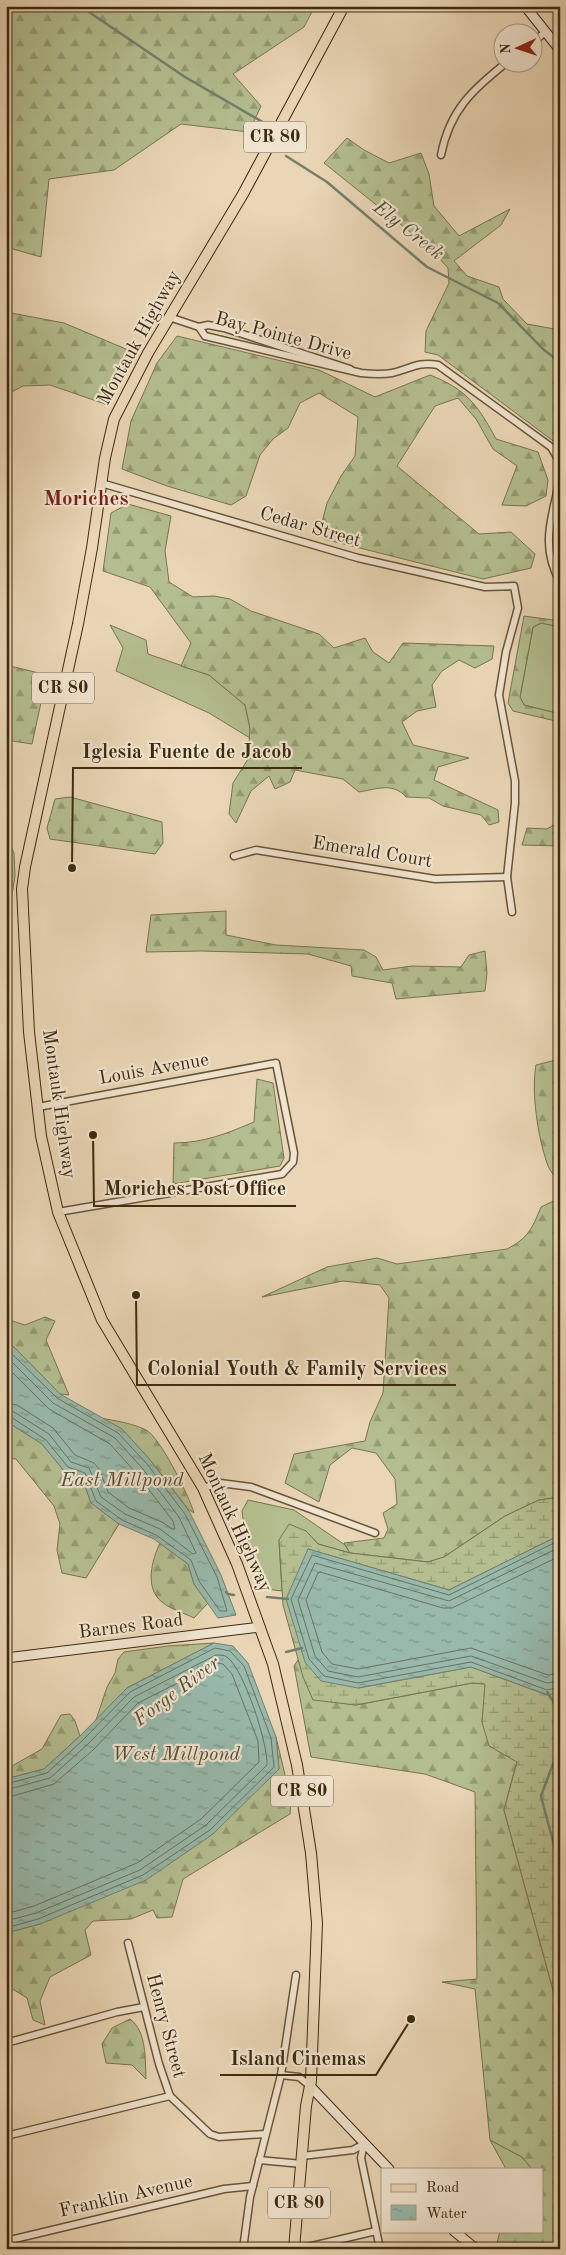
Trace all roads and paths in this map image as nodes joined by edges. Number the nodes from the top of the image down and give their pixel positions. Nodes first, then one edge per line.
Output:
1 (344, 6) edge
2 (525, 6) edge
3 (545, 32) joint
4 (560, 50) edge
5 (495, 72) edge
6 (441, 155) dead end
7 (169, 317) junction
8 (199, 327) junction
9 (361, 373) junction
10 (560, 468) edge
11 (560, 478) edge
12 (101, 482) junction
13 (560, 582) edge
14 (234, 856) dead end
15 (507, 877) junction
16 (512, 912) dead end
17 (38, 1107) junction
18 (58, 1212) junction
19 (203, 1488) junction
20 (375, 1534) dead end
21 (260, 1627) junction
22 (6, 1658) edge
23 (128, 1943) dead end
24 (296, 1975) dead end
25 (144, 2008) junction
26 (6, 2043) edge
27 (281, 2075) junction
28 (310, 2086) junction
29 (170, 2096) junction
30 (265, 2134) junction
31 (6, 2136) edge
32 (364, 2144) junction
33 (259, 2160) junction
34 (302, 2160) junction
35 (388, 2168) edge
36 (253, 2186) junction
37 (376, 2231) junction
38 (455, 2232) edge
39 (6, 2241) edge
40 (243, 2249) edge
41 (294, 2249) edge
42 (298, 2249) edge
43 (380, 2249) edge
44 (476, 2249) edge

1 - 7 main road, Montauk Highway / CR 80
2 - 3 street
3 - 4 street
5 - 6 street
7 - 8 street, Bay Pointe Drive
7 - 12 main road, Montauk Highway / CR 80
8 - 9 street, Bay Pointe Drive
8 - 9 street, Bay Pointe Drive
9 - 10 street, Bay Pointe Drive
11 - 13 street
12 - 15 street, Cedar Street
12 - 17 main road, Montauk Highway / CR 80
14 - 15 street, Emerald Court
15 - 16 street
17 - 18 main road, Montauk Highway / CR 80
17 - 18 street, Louis Avenue
18 - 19 main road, Montauk Highway / CR 80
19 - 20 street
19 - 21 main road, Montauk Highway / CR 80
21 - 22 street, Barnes Road
21 - 28 main road, Montauk Highway / CR 80
23 - 25 street, Henry Street
24 - 27 street
25 - 26 street
25 - 29 street, Henry Street
27 - 28 street
27 - 30 street
28 - 32 street
28 - 34 main road, Montauk Highway / CR 80
29 - 30 street, Henry Street
29 - 31 street
30 - 33 street
32 - 34 street
32 - 35 street
32 - 37 street
33 - 34 street
33 - 36 street
34 - 41 main road, Montauk Highway / CR 80
36 - 39 street, Franklin Avenue
36 - 40 street
37 - 42 street
37 - 43 street
38 - 44 street

